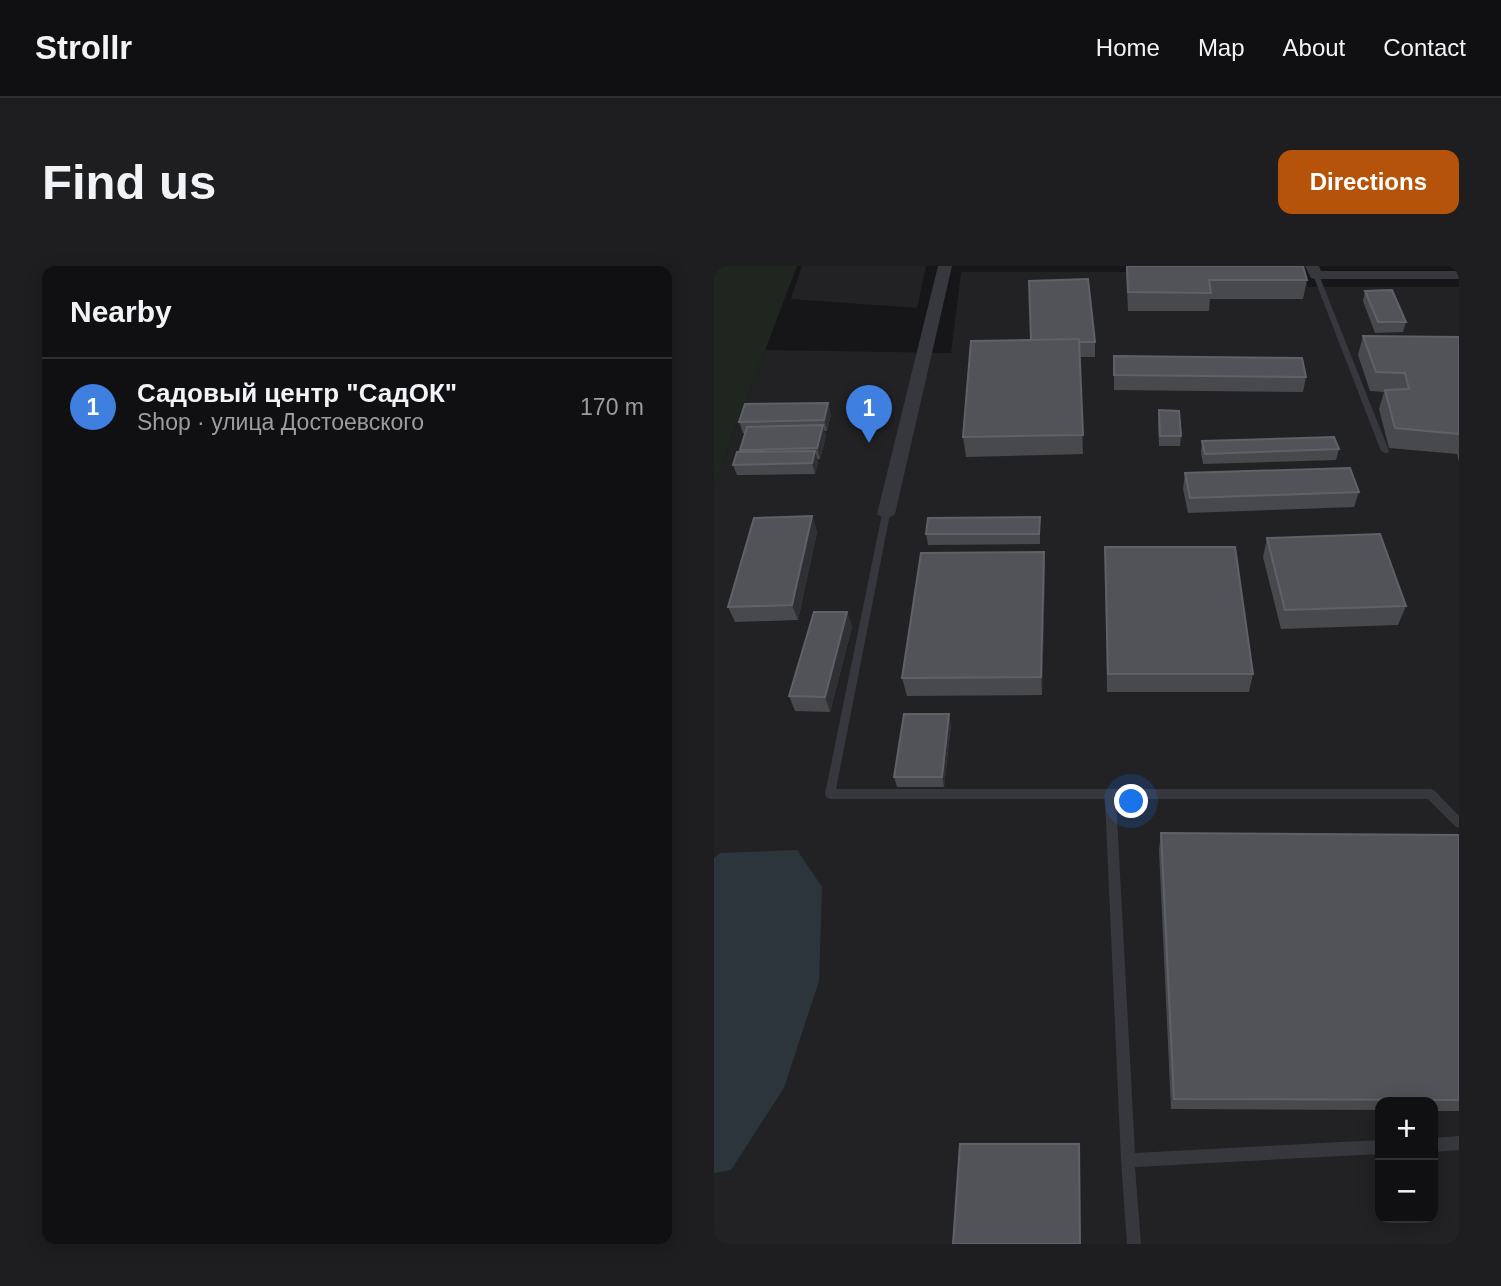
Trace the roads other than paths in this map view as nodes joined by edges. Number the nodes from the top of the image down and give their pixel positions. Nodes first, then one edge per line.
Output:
1 (946, 266) edge
2 (1314, 270) edge
3 (1459, 275) edge
4 (1385, 451) dead end
5 (886, 514) joint
6 (1110, 794) junction
7 (1459, 823) edge
8 (1459, 1143) edge
9 (1438, 1145) edge
10 (1375, 1147) edge
11 (1128, 1160) junction
12 (1134, 1244) edge

1 - 5 street
2 - 3 street
2 - 4 lane
5 - 6 lane
6 - 7 lane
6 - 11 lane
8 - 9 lane
10 - 11 lane
11 - 12 lane

